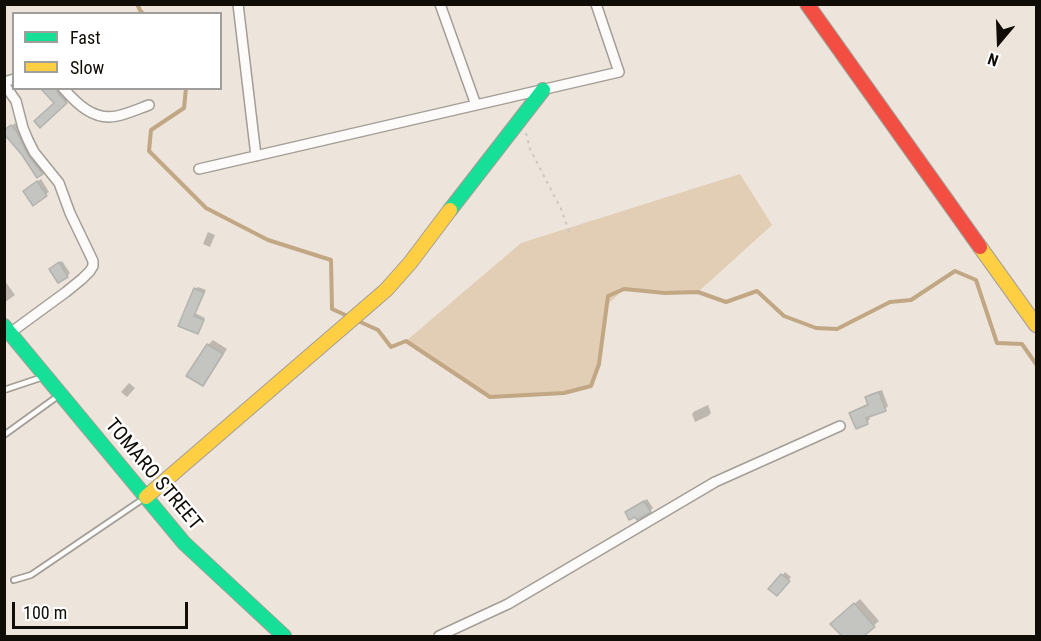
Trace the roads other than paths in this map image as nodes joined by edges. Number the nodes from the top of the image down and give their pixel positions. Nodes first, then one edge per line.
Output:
1 (238, 4) edge
2 (440, 4) edge
3 (596, 4) edge
4 (807, 4) edge
5 (818, 4) edge
6 (4, 83) edge
7 (65, 90) edge
8 (543, 90) junction
9 (148, 105) dead end
10 (476, 105) junction
11 (256, 156) junction
12 (199, 169) dead end
13 (1036, 310) edge
14 (1036, 325) edge
15 (7, 330) edge
16 (45, 376) junction
17 (4, 390) edge
18 (61, 394) junction
19 (840, 426) dead end
20 (4, 435) edge
21 (146, 497) junction
22 (14, 580) dead end
23 (284, 636) edge
24 (439, 636) edge

1 - 11 street
2 - 10 street
3 - 8 street
4 - 14 main road
5 - 13 main road
6 - 15 street
7 - 9 street
8 - 10 street
8 - 21 main road
10 - 11 street
11 - 12 street
15 - 16 main road, TOMARO STREET
16 - 17 lane
16 - 18 main road, TOMARO STREET
18 - 20 lane
18 - 21 main road, TOMARO STREET
19 - 24 street
21 - 22 lane
21 - 23 main road, TOMARO STREET

